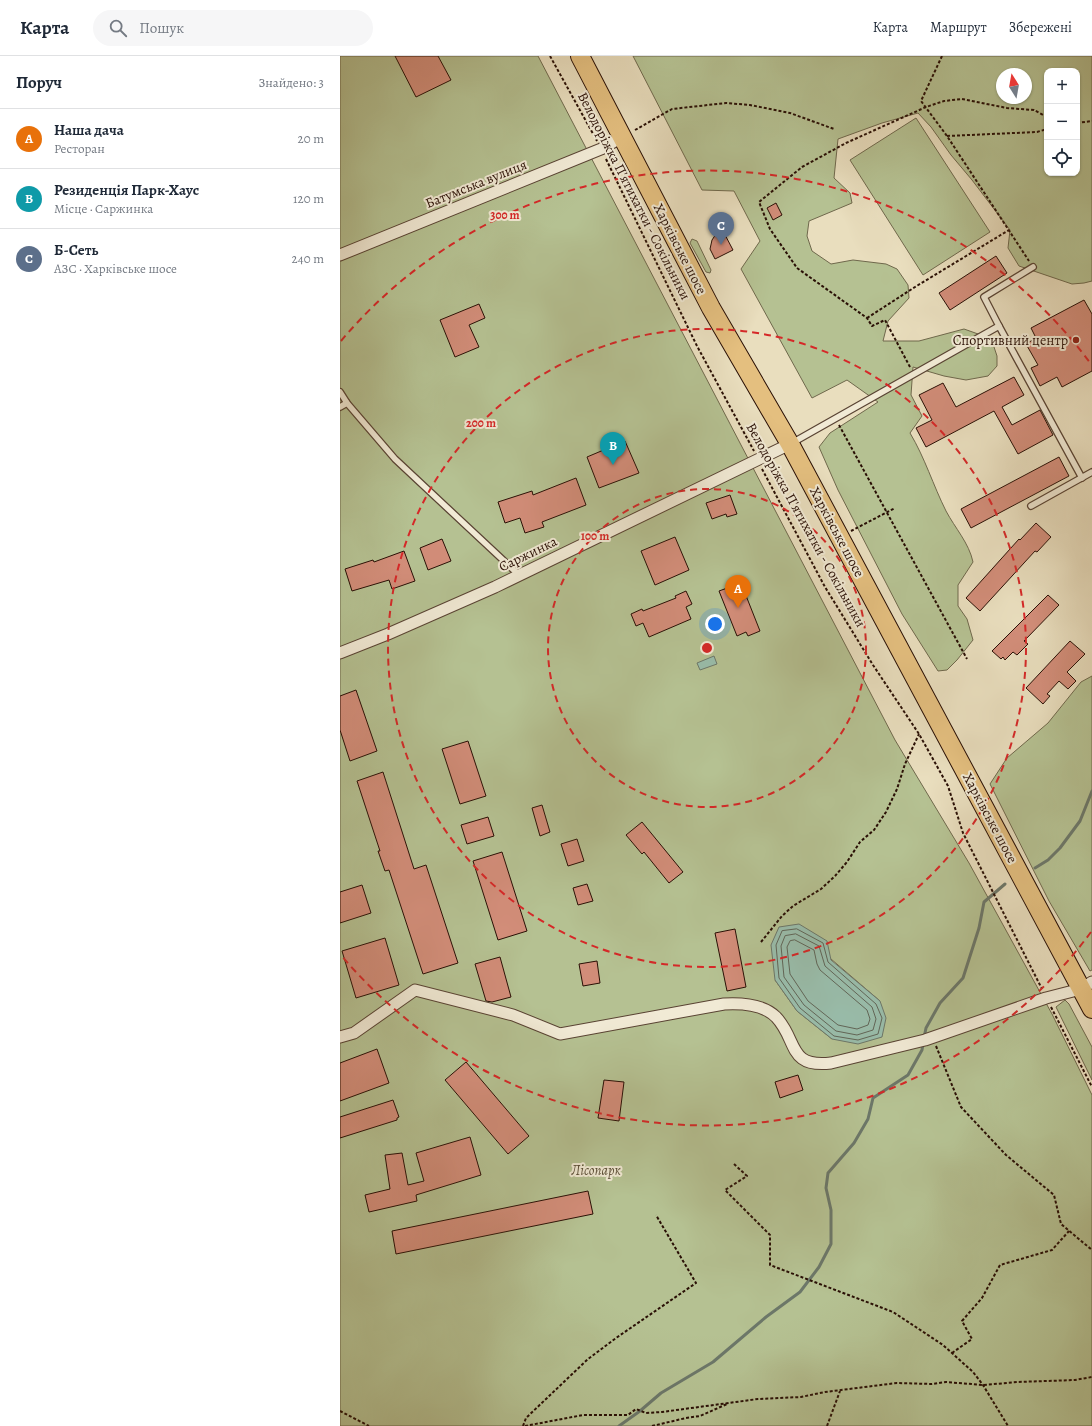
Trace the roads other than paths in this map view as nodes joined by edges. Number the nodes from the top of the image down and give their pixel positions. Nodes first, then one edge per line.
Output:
1 (580, 56) edge
2 (622, 137) junction
3 (340, 255) edge
4 (1033, 267) road end
5 (999, 326) junction
6 (340, 392) edge
7 (348, 403) junction
8 (340, 407) edge
9 (790, 444) junction
10 (1092, 472) edge
11 (1082, 478) junction
12 (1031, 506) dead end
13 (519, 575) junction
14 (340, 653) edge
15 (1086, 985) edge
16 (1092, 1009) edge
17 (340, 1037) edge

1 - 2 main road, Харківське шосе
2 - 3 street, Батумська вулиця
2 - 9 main road, Харківське шосе
4 - 5 lane
5 - 9 lane
5 - 11 lane
6 - 7 lane
7 - 8 lane
7 - 13 lane
9 - 13 street, Саржинка
9 - 15 main road, Харківське шосе
10 - 11 lane
11 - 12 lane
13 - 14 street, Саржинка
15 - 16 main road, Харківське шосе
15 - 17 street

